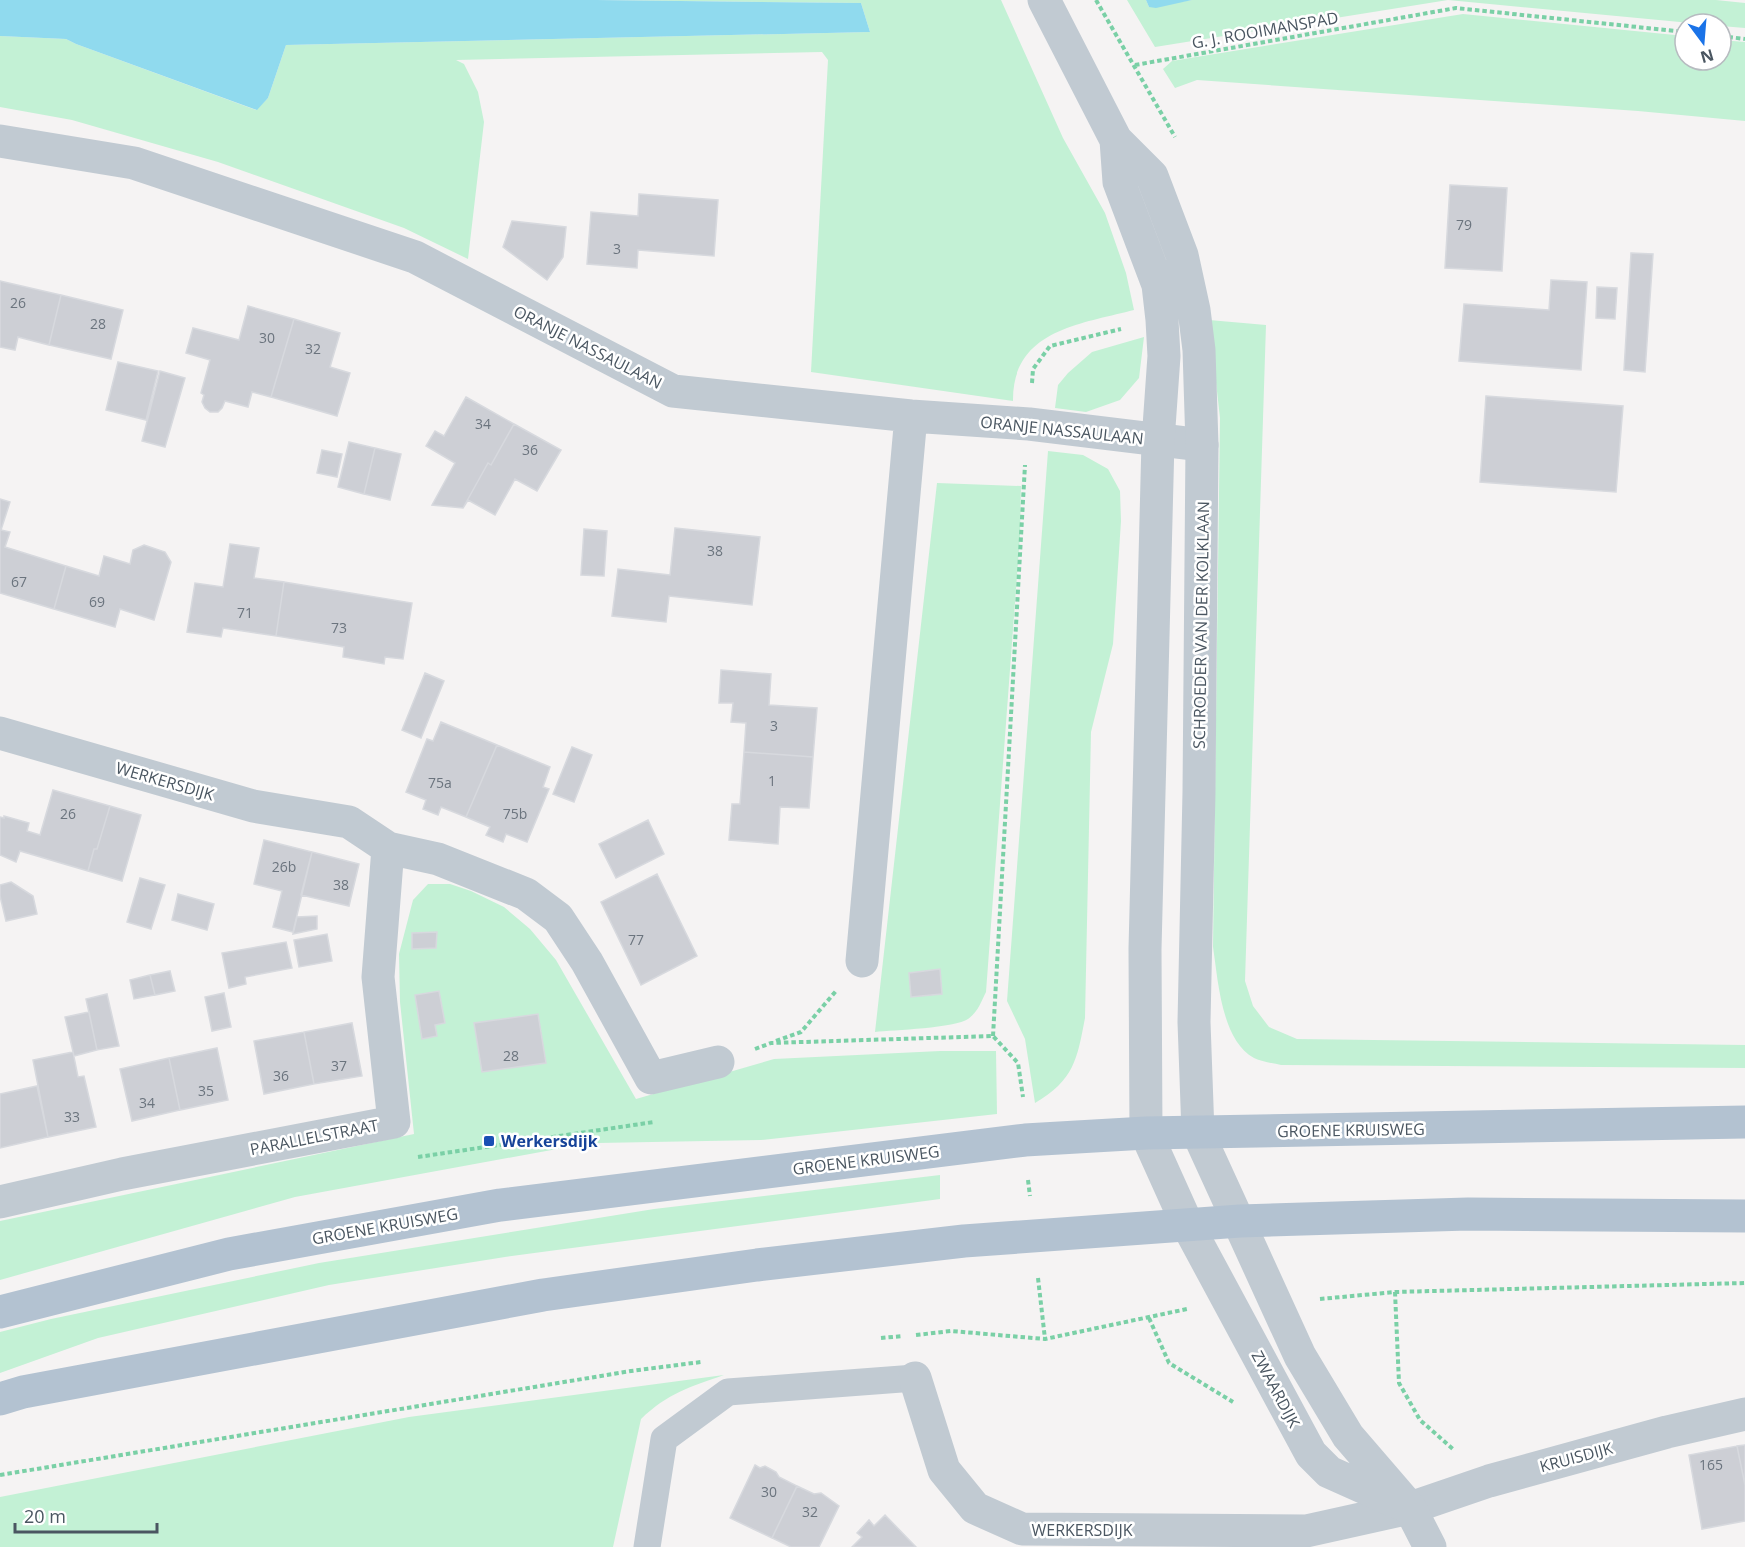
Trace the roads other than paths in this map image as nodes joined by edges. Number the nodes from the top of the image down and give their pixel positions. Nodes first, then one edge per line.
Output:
1 (1044, 0) edge
2 (1116, 140) junction
3 (0, 141) edge
4 (911, 416) junction
5 (1158, 441) junction
6 (1202, 445) junction
7 (0, 733) edge
8 (388, 848) junction
9 (862, 961) road end
10 (718, 1062) road end
11 (1745, 1122) edge
12 (1146, 1133) junction
13 (1198, 1133) junction
14 (0, 1202) edge
15 (1745, 1216) edge
16 (1240, 1221) junction
17 (1187, 1224) junction
18 (0, 1312) edge
19 (915, 1378) joint
20 (0, 1399) edge
21 (1745, 1414) edge
22 (1410, 1508) junction
23 (1308, 1536) edge
24 (647, 1547) edge
25 (1430, 1547) edge

1 - 2 street, SCHROEDER VAN DER KOLKLAAN
2 - 5 street, SCHROEDER VAN DER KOLKLAAN
2 - 6 street, SCHROEDER VAN DER KOLKLAAN
3 - 4 street, ORANJE NASSAULAAN
4 - 5 street, ORANJE NASSAULAAN
4 - 9 street
5 - 6 street, ORANJE NASSAULAAN
5 - 12 street, SCHROEDER VAN DER KOLKLAAN
6 - 13 street, SCHROEDER VAN DER KOLKLAAN
7 - 8 street, WERKERSDIJK
8 - 10 street, WERKERSDIJK
8 - 14 street, PARALLELSTRAAT
11 - 13 main road, GROENE KRUISWEG
12 - 13 main road, GROENE KRUISWEG
12 - 17 street, ZWAARDIJK
12 - 18 main road, GROENE KRUISWEG
13 - 16 street
15 - 16 main road
16 - 17 main road
16 - 22 street
17 - 20 main road
17 - 22 street, ZWAARDIJK
19 - 23 street, WERKERSDIJK
19 - 24 lane, WERKERSDIJK
21 - 22 street, KRUISDIJK
22 - 23 street, WERKERSDIJK
22 - 25 street

